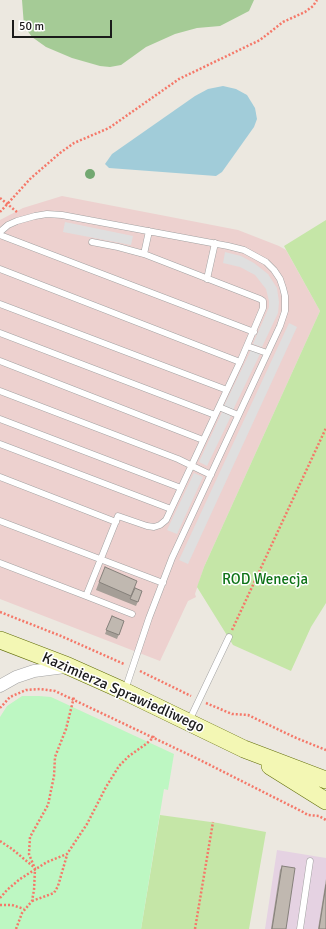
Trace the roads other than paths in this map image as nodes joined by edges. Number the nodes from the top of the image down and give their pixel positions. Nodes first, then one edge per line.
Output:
1 (149, 231) junction
2 (1, 232) edge
3 (92, 242) dead end
4 (215, 244) junction
5 (144, 254) junction
6 (0, 269) edge
7 (207, 278) junction
8 (0, 304) edge
9 (254, 332) junction
10 (0, 333) edge
11 (247, 346) junction
12 (267, 354) junction
13 (0, 361) edge
14 (240, 362) junction
15 (227, 390) junction
16 (0, 391) edge
17 (219, 407) junction
18 (215, 415) junction
19 (238, 415) junction
20 (0, 419) edge
21 (204, 440) junction
22 (0, 444) edge
23 (192, 466) junction
24 (211, 475) junction
25 (0, 477) edge
26 (181, 488) junction
27 (171, 509) junction
28 (0, 521) edge
29 (116, 522) junction
30 (101, 560) junction
31 (0, 563) edge
32 (163, 583) junction
33 (86, 596) junction
34 (132, 614) dead end
35 (229, 637) road end
36 (0, 640) edge
37 (68, 666) junction
38 (0, 686) edge
39 (124, 691) junction
40 (188, 722) junction
41 (244, 750) junction
42 (326, 780) edge
43 (326, 801) edge
44 (310, 861) dead end
45 (300, 929) edge

1 - 2 lane
1 - 4 lane
1 - 5 lane
2 - 9 lane
3 - 5 lane
4 - 7 lane
4 - 12 lane
5 - 7 lane
6 - 14 lane
7 - 9 lane
8 - 15 lane
9 - 11 lane
10 - 18 lane
11 - 12 lane
11 - 14 lane
12 - 19 lane
13 - 21 lane
14 - 15 lane
15 - 17 lane
16 - 23 lane
17 - 18 lane
17 - 19 lane
18 - 21 lane
19 - 24 lane
20 - 26 lane
21 - 23 lane
22 - 27 lane
23 - 24 lane
23 - 26 lane
24 - 32 lane
25 - 29 lane
26 - 27 lane
27 - 29 lane
28 - 30 lane
29 - 30 lane
30 - 32 lane
30 - 33 lane
31 - 33 lane
32 - 39 lane
33 - 34 lane
35 - 40 lane
36 - 37 street, Kazimierza Sprawiedliwego
37 - 38 street
37 - 39 street, Kazimierza Sprawiedliwego
39 - 40 street, Kazimierza Sprawiedliwego
40 - 41 street, Kazimierza Sprawiedliwego
41 - 42 street, Kazimierza Sprawiedliwego
41 - 43 street, Kazimierza Sprawiedliwego
44 - 45 lane

